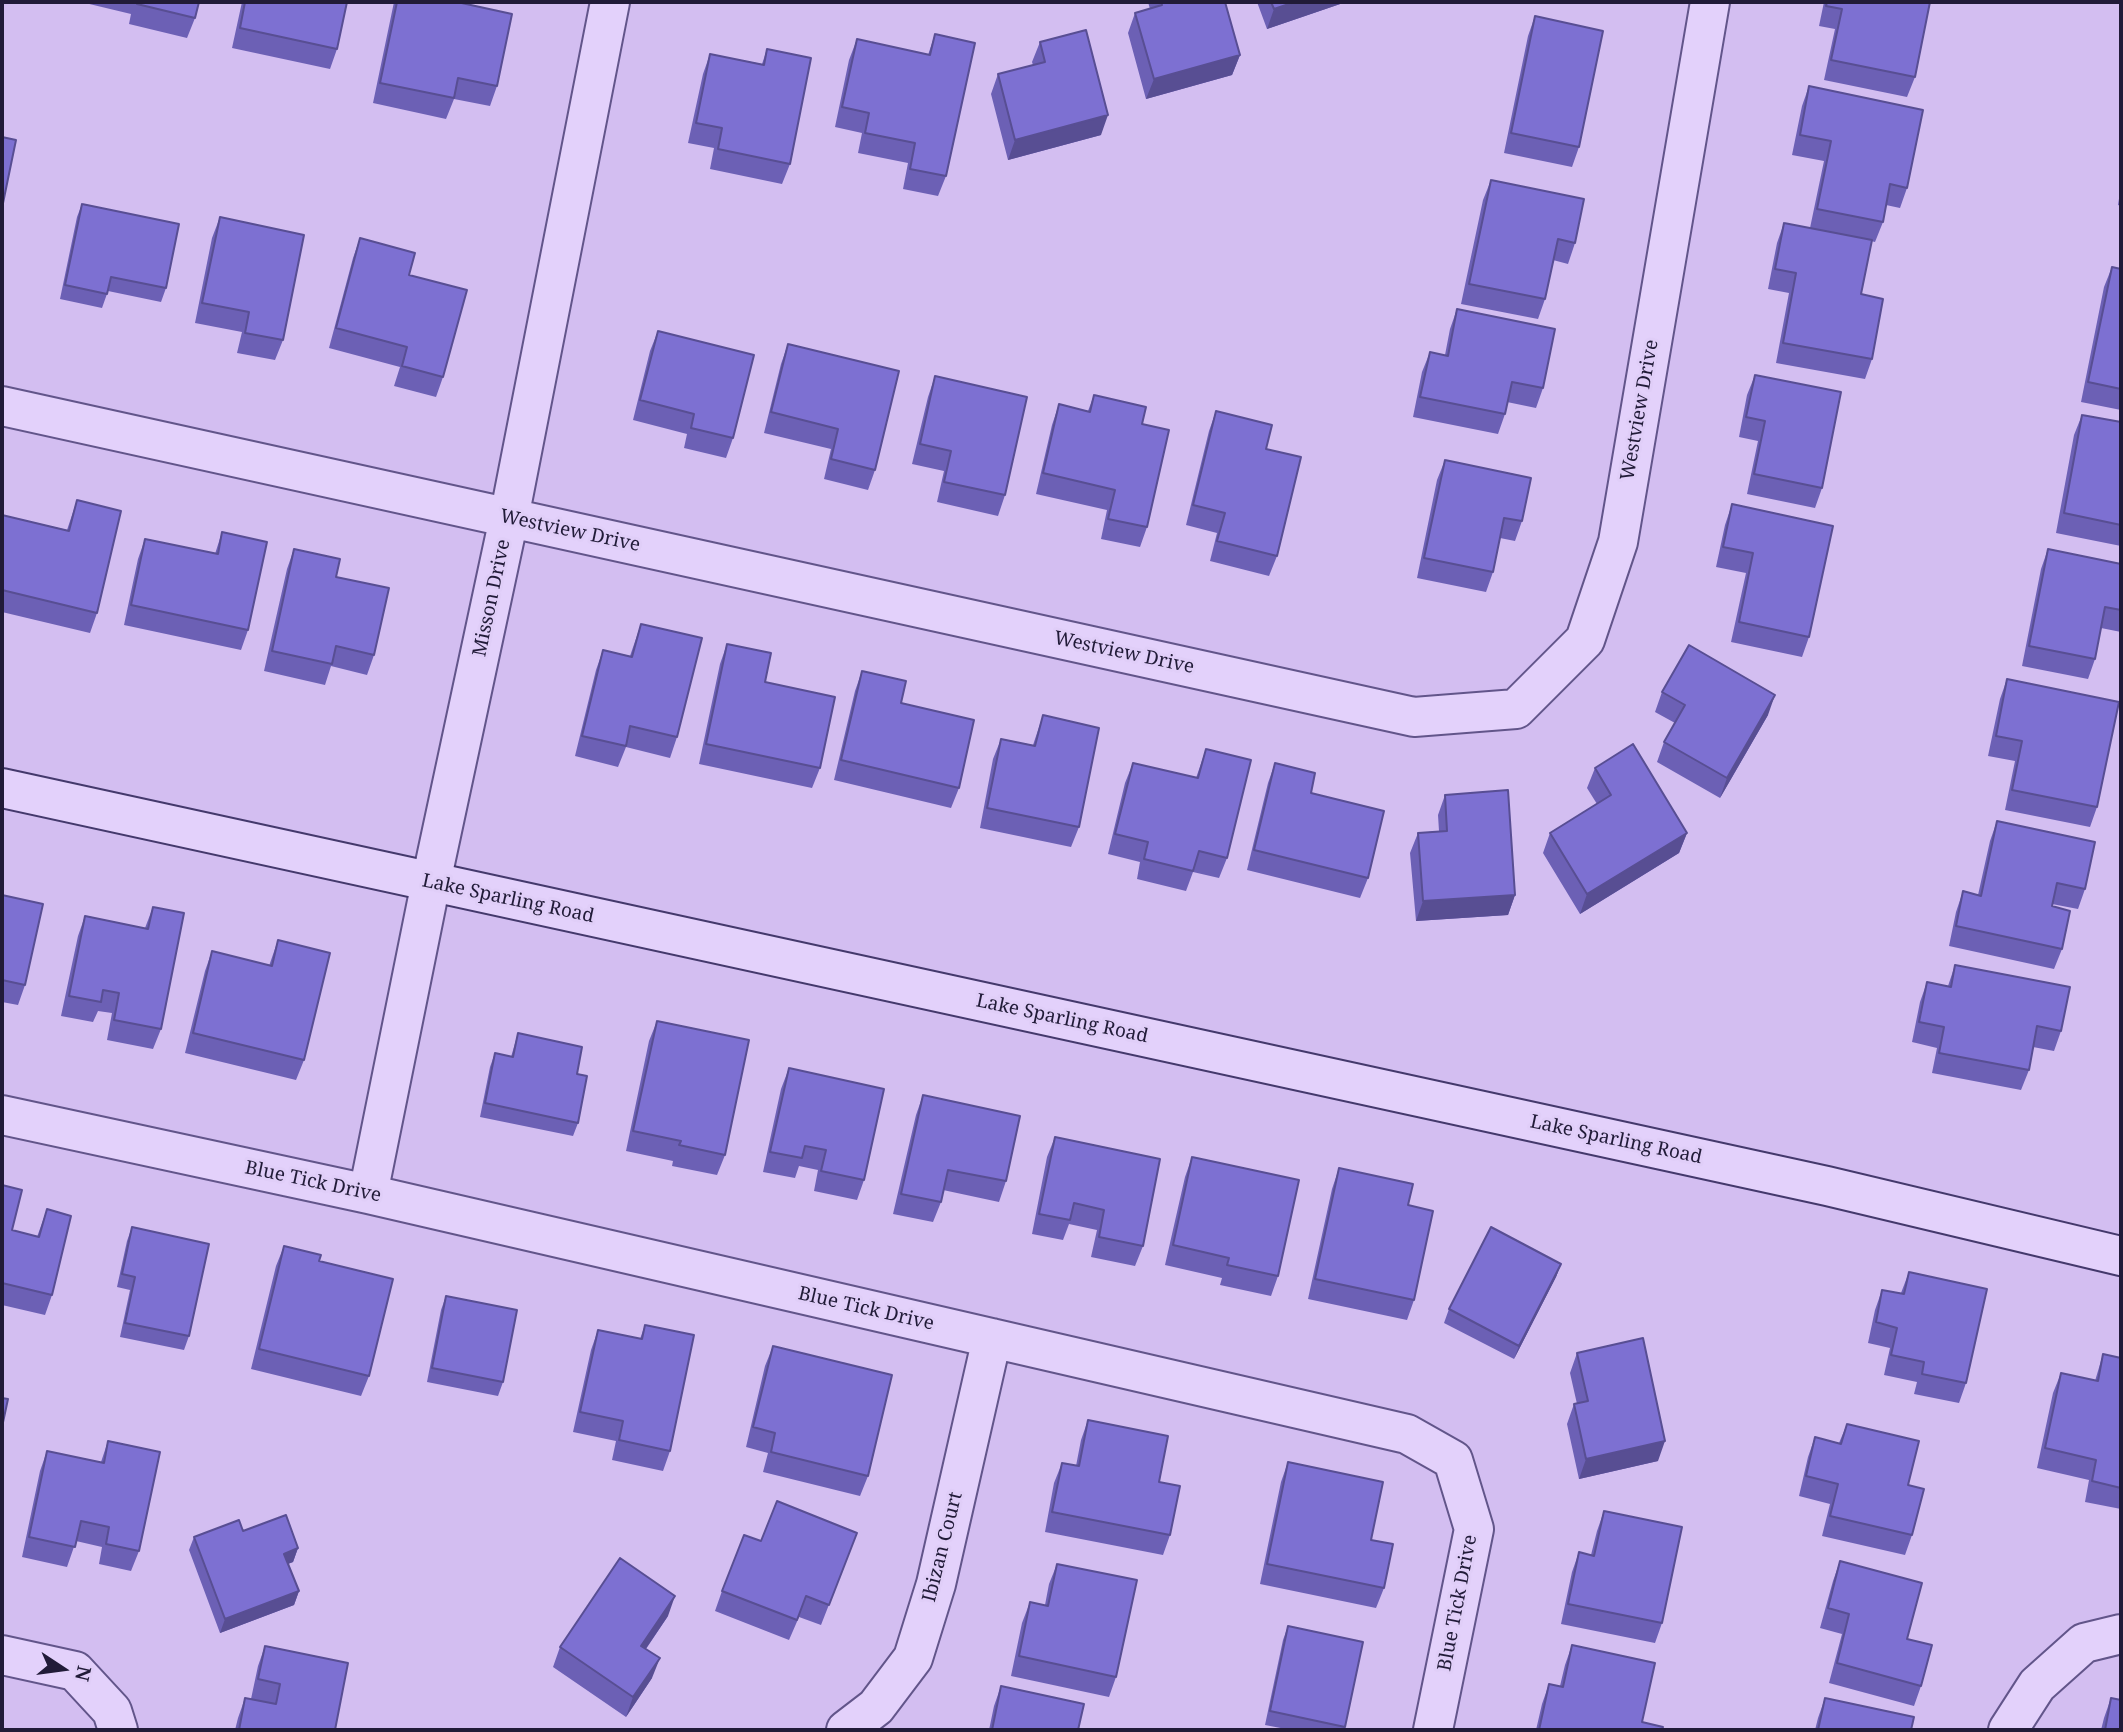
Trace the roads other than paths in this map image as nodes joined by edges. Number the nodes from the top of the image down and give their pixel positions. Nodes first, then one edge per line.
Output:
1 (610, 2) edge
2 (1710, 2) edge
3 (2, 406) edge
4 (509, 518) junction
5 (2, 788) edge
6 (431, 882) junction
7 (2, 1115) edge
8 (368, 1194) junction
9 (2121, 1253) edge
10 (992, 1338) junction
11 (2121, 1634) edge
12 (2, 1655) edge
13 (118, 1730) edge
14 (846, 1730) edge
15 (1433, 1730) edge
16 (2008, 1730) edge

1 - 4 street, Misson Drive
2 - 4 street, Westview Drive
3 - 4 street, Westview Drive
4 - 6 street, Misson Drive
5 - 6 street, Lake Sparling Road
6 - 8 street, Misson Drive
6 - 9 street, Lake Sparling Road
7 - 8 street, Blue Tick Drive
8 - 10 street, Blue Tick Drive
10 - 14 street, Ibizan Court
10 - 15 street, Blue Tick Drive
11 - 16 street
12 - 13 street

